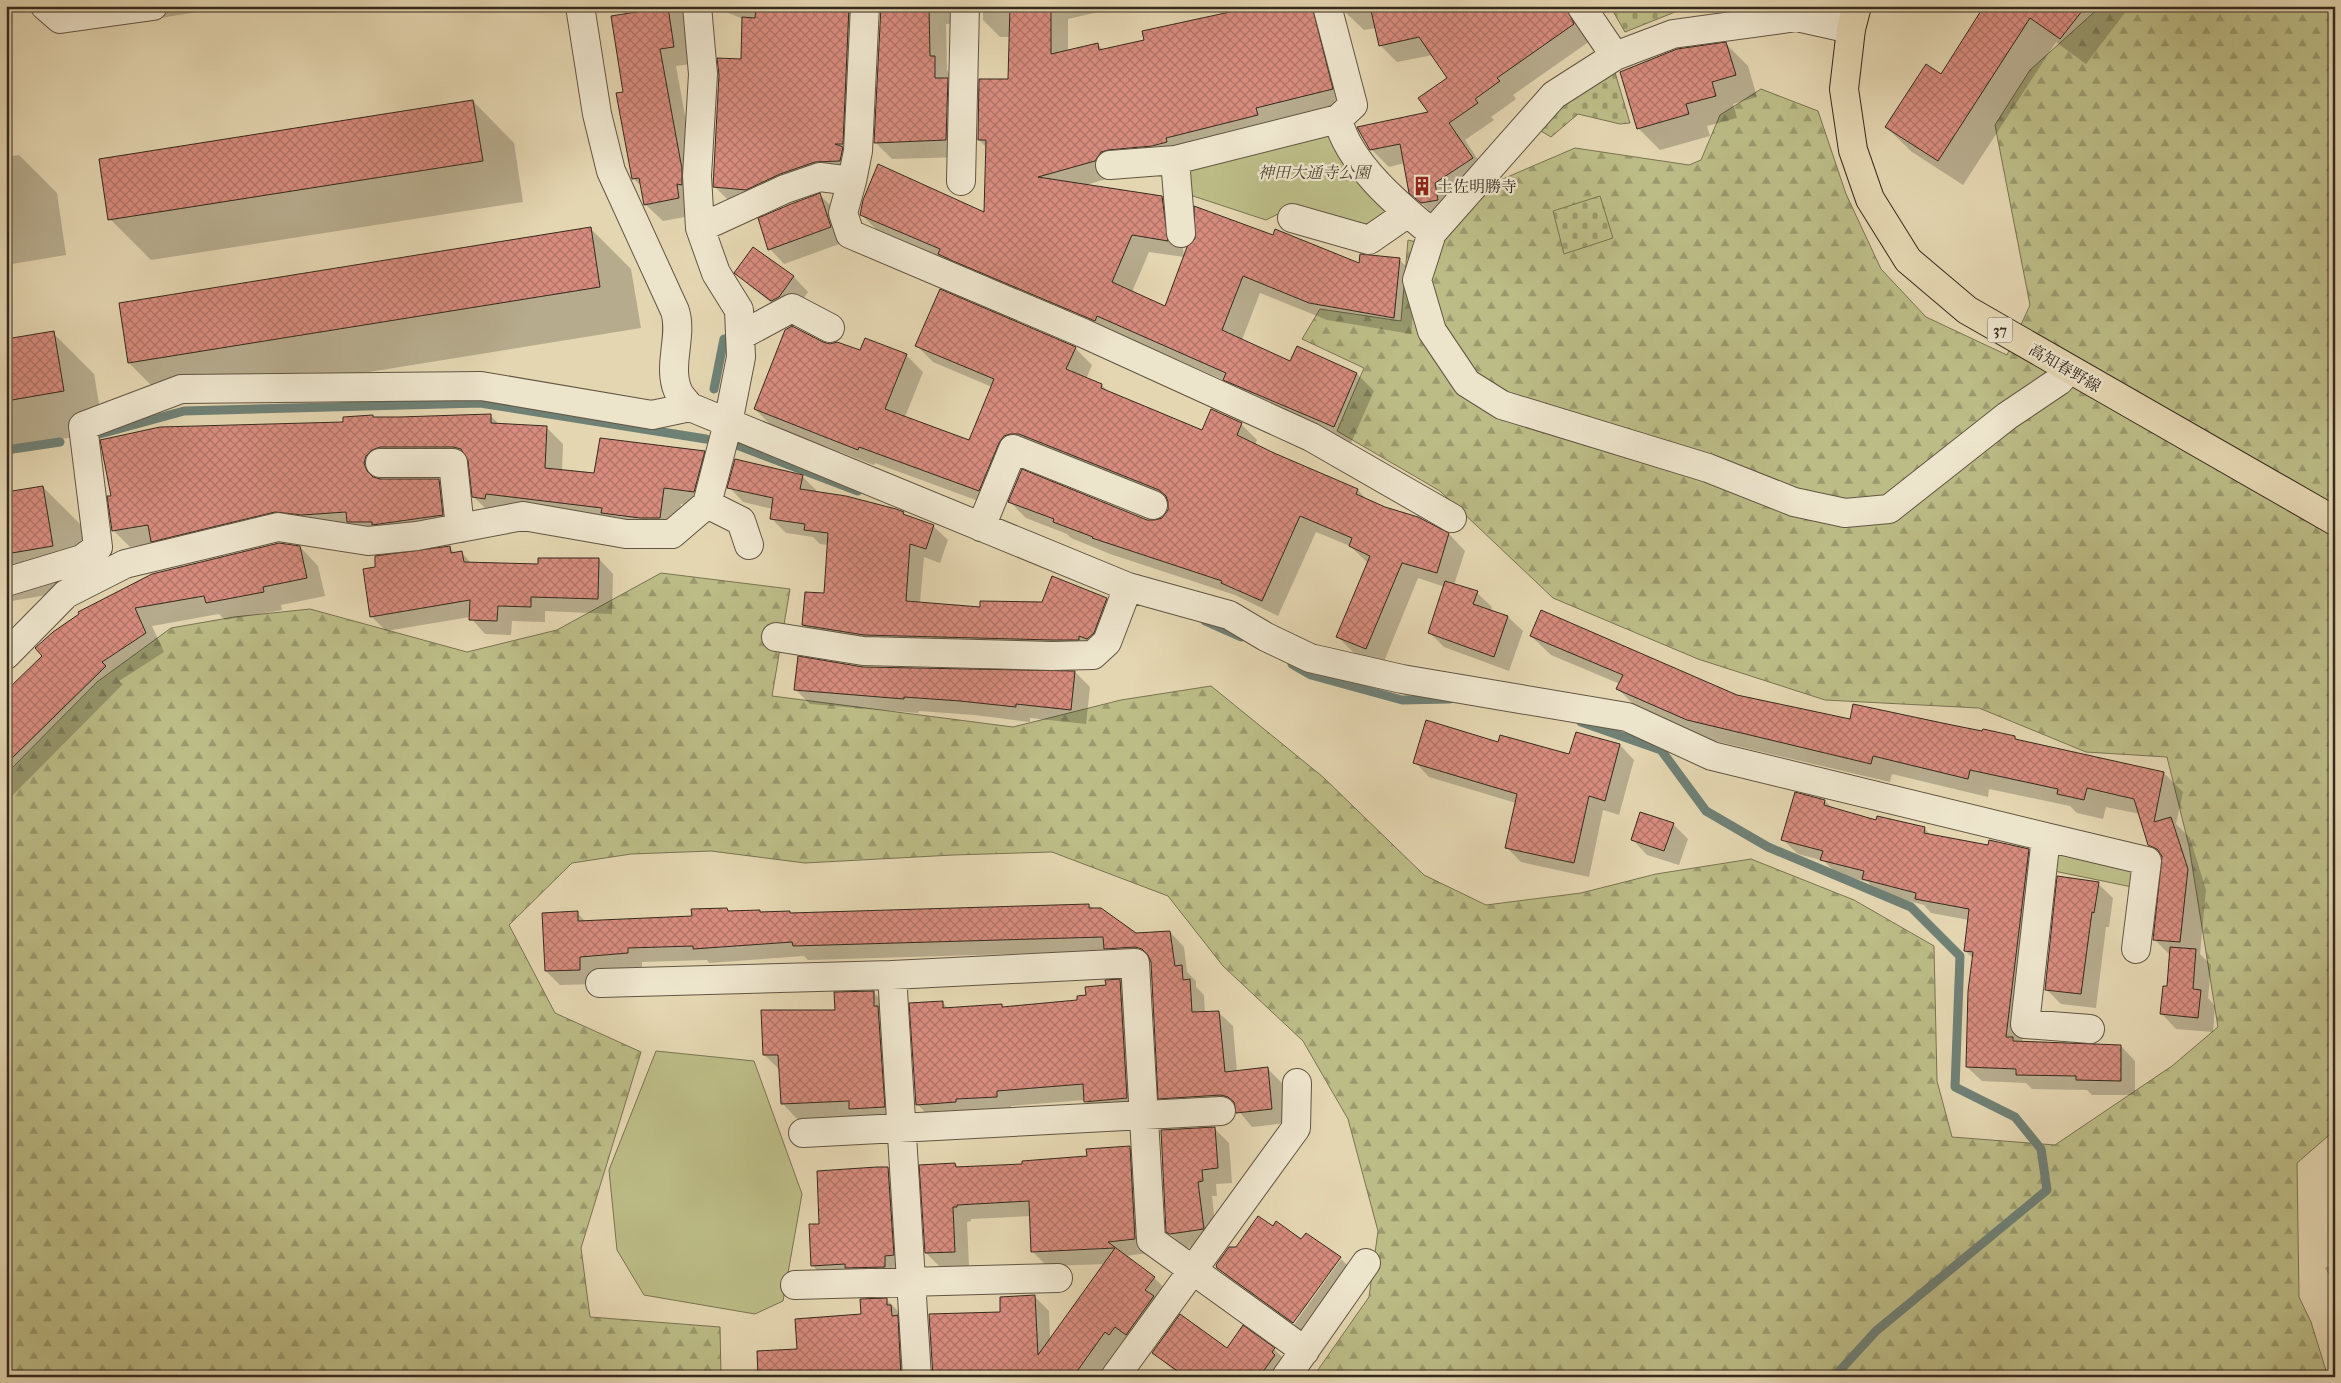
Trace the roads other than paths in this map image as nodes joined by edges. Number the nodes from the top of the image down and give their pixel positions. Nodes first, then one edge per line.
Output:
1 (45, 6) edge
2 (153, 6) edge
3 (580, 6) edge
4 (697, 6) edge
5 (865, 6) edge
6 (965, 6) edge
7 (1326, 6) edge
8 (1581, 6) edge
9 (1854, 18) edge
10 (1614, 56) junction
11 (1338, 119) junction
12 (1175, 160) junction
13 (1110, 165) dead end
14 (852, 181) junction
15 (961, 181) dead end
16 (1408, 213) junction
17 (1292, 218) dead end
18 (700, 228) junction
19 (1181, 233) dead end
20 (1432, 233) junction
21 (830, 328) dead end
22 (740, 336) junction
23 (2069, 370) junction
24 (690, 407) junction
25 (728, 423) junction
26 (380, 463) dead end
27 (707, 504) junction
28 (1153, 505) dead end
29 (1452, 518) dead end
30 (2335, 521) edge
31 (981, 527) junction
32 (460, 528) junction
33 (749, 545) dead end
34 (6, 582) edge
35 (1128, 587) junction
36 (776, 637) dead end
37 (6, 655) edge
38 (2046, 837) junction
39 (2136, 948) dead end
40 (892, 975) junction
41 (600, 983) dead end
42 (2090, 1029) dead end
43 (1297, 1083) dead end
44 (1221, 1111) dead end
45 (1142, 1116) junction
46 (901, 1128) junction
47 (803, 1132) dead end
48 (1366, 1263) dead end
49 (1193, 1271) junction
50 (1058, 1278) dead end
51 (910, 1281) junction
52 (795, 1285) dead end
53 (1305, 1351) junction
54 (917, 1377) edge
55 (1115, 1377) edge
56 (1286, 1377) edge

1 - 2 street
3 - 24 street
4 - 18 street
5 - 14 street
6 - 15 street
7 - 11 street
8 - 10 street
9 - 10 street
9 - 23 main road, 高知春野線 / 37
10 - 20 street
11 - 12 street
11 - 16 street
12 - 13 street
12 - 19 street
14 - 18 street
14 - 29 street
16 - 17 street
16 - 20 street
18 - 22 street
20 - 23 street
21 - 22 street
22 - 25 street
23 - 30 main road, 高知春野線 / 37
24 - 25 street
24 - 34 street
25 - 27 street
25 - 31 street
26 - 32 street
27 - 32 street
27 - 33 street
28 - 31 street
31 - 35 street
32 - 37 street
35 - 36 street
35 - 38 street
38 - 39 street
38 - 42 street
40 - 41 street
40 - 45 street
40 - 46 street
43 - 49 street
44 - 45 street
45 - 46 street
45 - 49 street
46 - 47 street
46 - 51 street
48 - 53 street
49 - 53 street
49 - 55 street
50 - 51 street
51 - 52 street
51 - 54 street
53 - 56 street

